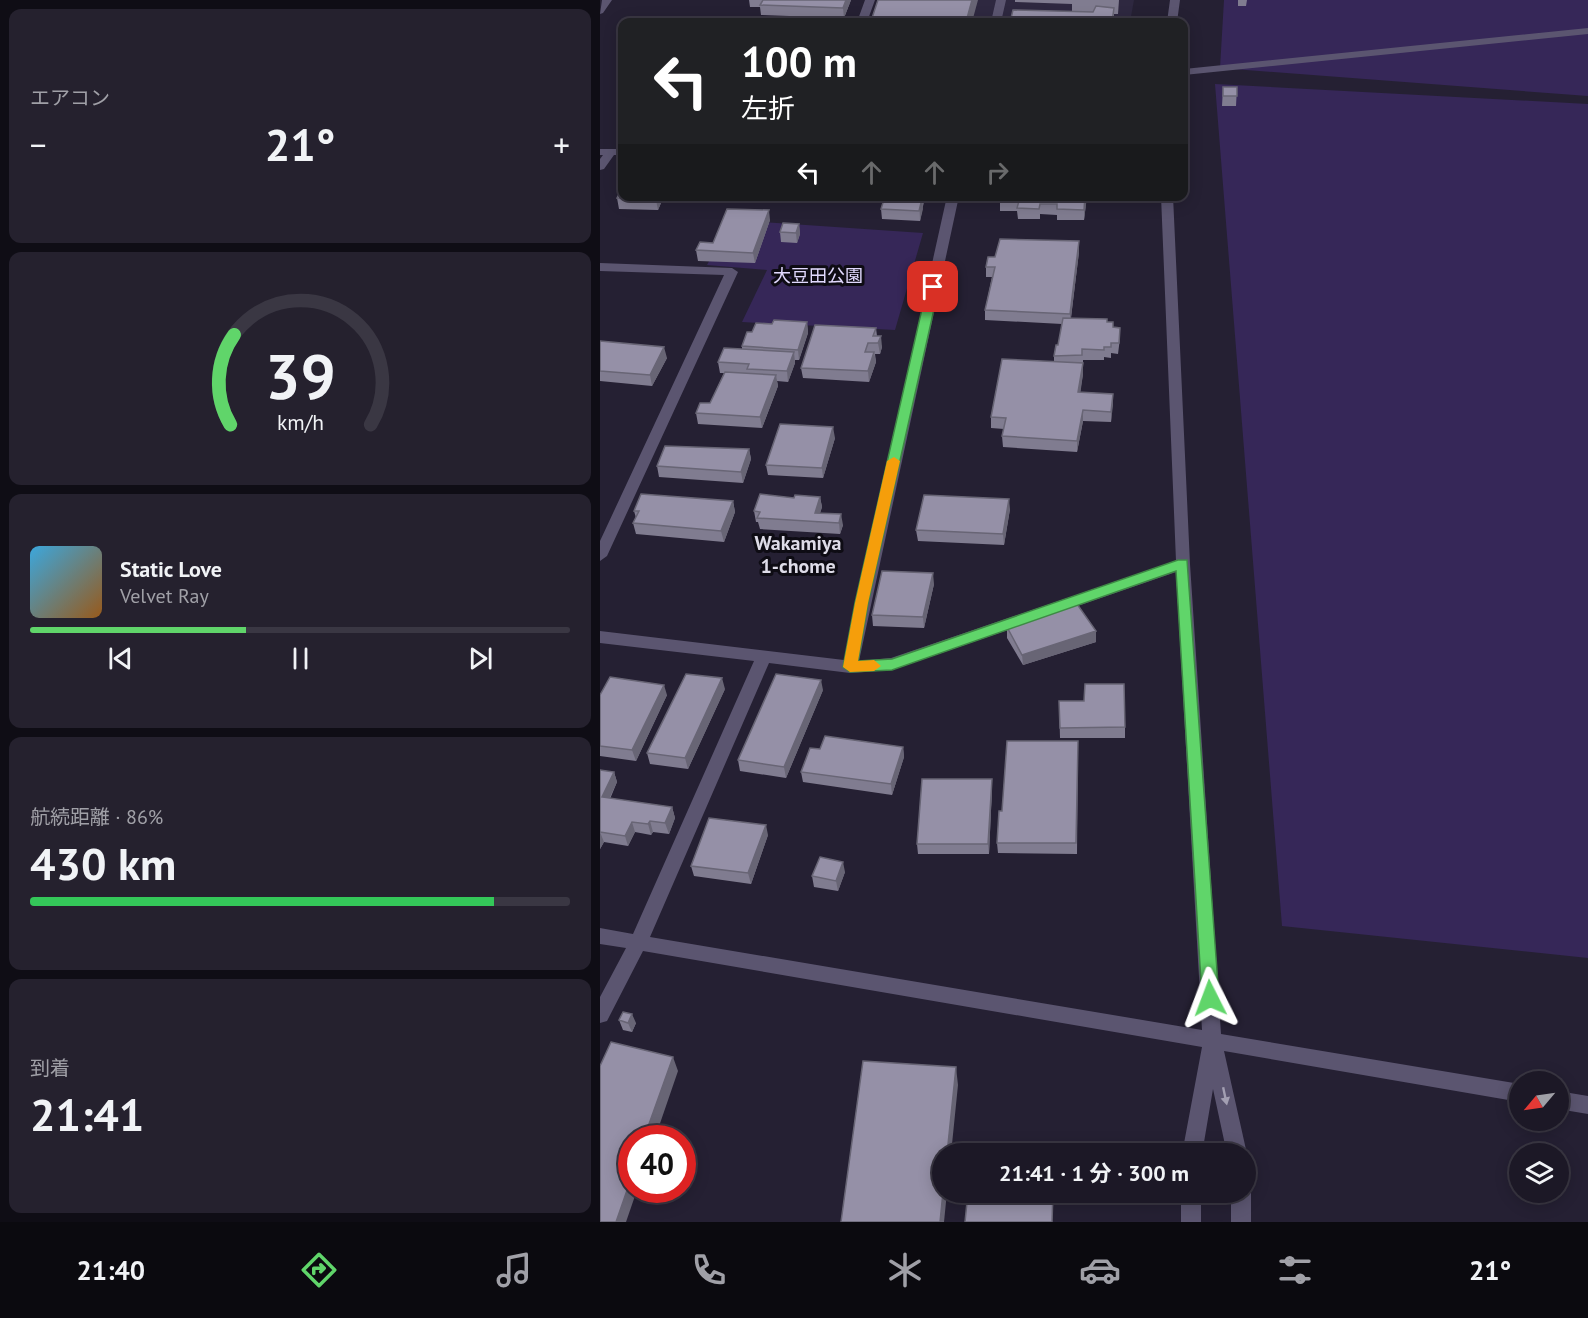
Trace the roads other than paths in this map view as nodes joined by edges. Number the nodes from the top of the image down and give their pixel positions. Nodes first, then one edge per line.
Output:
1 (607, 0) edge
2 (870, 0) edge
3 (1001, 0) edge
4 (1175, 0) edge
5 (600, 11) edge
6 (863, 18) edge
7 (997, 18) edge
8 (1173, 18) edge
9 (1588, 31) edge
10 (1188, 72) edge
11 (611, 152) edge
12 (600, 167) edge
13 (952, 201) edge
14 (1167, 201) edge
15 (600, 267) edge
16 (600, 556) edge
17 (1183, 564) junction
18 (600, 637) edge
19 (764, 657) junction
20 (850, 667) junction
21 (600, 936) edge
22 (638, 943) junction
23 (600, 1015) edge
24 (1212, 1039) junction
25 (1509, 1091) edge
26 (1569, 1102) edge
27 (1588, 1105) edge
28 (1194, 1143) edge
29 (1235, 1143) edge
30 (1191, 1203) edge
31 (1241, 1203) edge
32 (1191, 1222) edge
33 (1241, 1222) edge

1 - 5 street
2 - 6 street
3 - 7 street
4 - 8 street
9 - 10 street
11 - 12 street
13 - 20 street
14 - 17 street
15 - 16 street
17 - 20 street
17 - 24 street
18 - 19 street
19 - 20 street
19 - 22 street
21 - 22 street
22 - 23 street
22 - 24 street
24 - 25 street
24 - 28 street
24 -> 29 street
26 - 27 street
30 - 32 street
31 - 33 street

